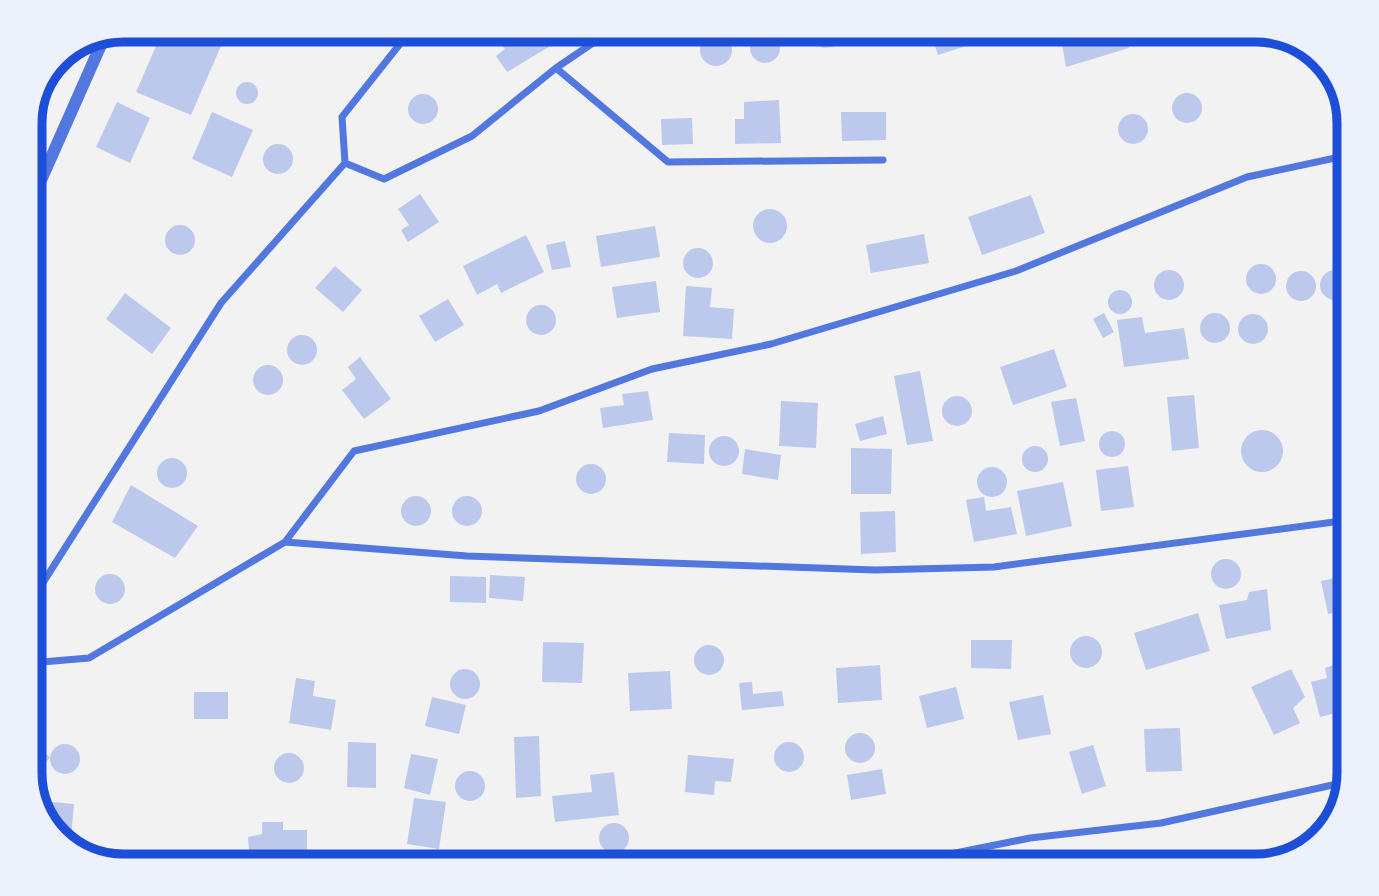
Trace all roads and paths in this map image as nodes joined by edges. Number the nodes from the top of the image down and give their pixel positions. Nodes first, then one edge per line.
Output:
1 (401, 42) edge
2 (594, 42) edge
3 (101, 46) edge
4 (556, 68) junction
5 (1337, 158) edge
6 (883, 160) dead end
7 (345, 163) junction
8 (42, 178) edge
9 (1337, 522) edge
10 (285, 542) junction
11 (42, 584) edge
12 (42, 662) edge
13 (1336, 784) edge
14 (951, 854) edge

1 - 7 street
2 - 4 street
3 - 8 street
4 - 6 street
4 - 7 street
5 - 10 street
7 - 11 street
9 - 10 street
10 - 12 street
13 - 14 street

